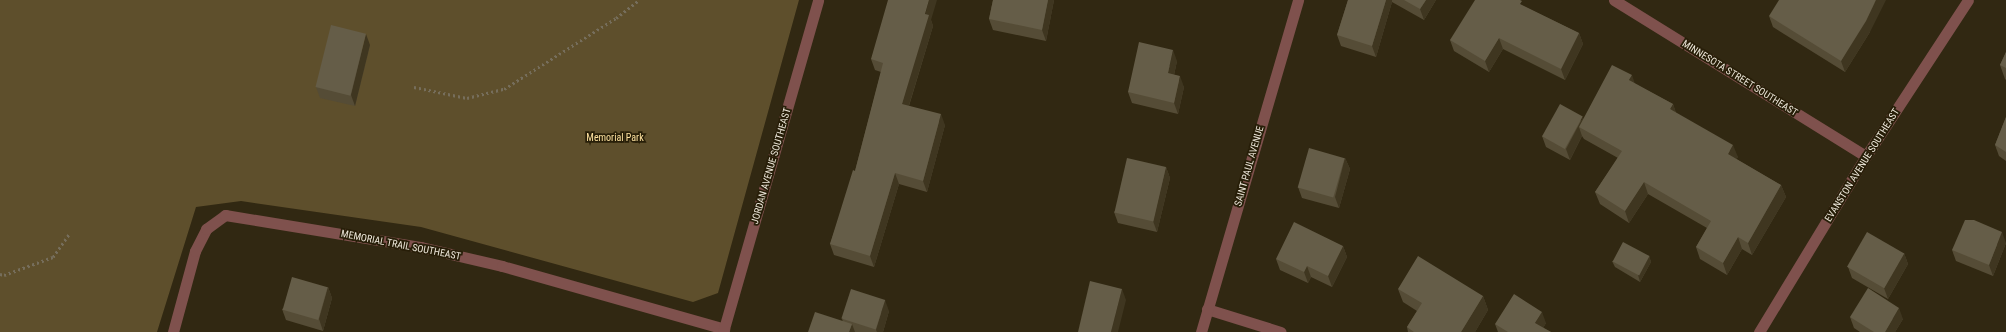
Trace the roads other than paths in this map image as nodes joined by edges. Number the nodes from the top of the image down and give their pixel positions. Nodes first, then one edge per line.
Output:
1 (818, 0) edge
2 (1298, 0) edge
3 (1614, 0) edge
4 (1968, 0) edge
5 (1866, 156) junction
6 (1207, 309) junction
7 (724, 331) edge
8 (173, 332) edge
9 (1201, 332) edge
10 (1281, 332) edge
11 (1759, 332) edge

1 - 7 street, JORDAN AVENUE SOUTHEAST
2 - 6 street, SAINT PAUL AVENUE
3 - 5 street, MINNESOTA STREET SOUTHEAST
4 - 5 street, EVANSTON AVENUE SOUTHEAST
5 - 11 street, EVANSTON AVENUE SOUTHEAST
6 - 9 street, SAINT PAUL AVENUE
6 - 10 street
7 - 8 street, MEMORIAL TRAIL SOUTHEAST

